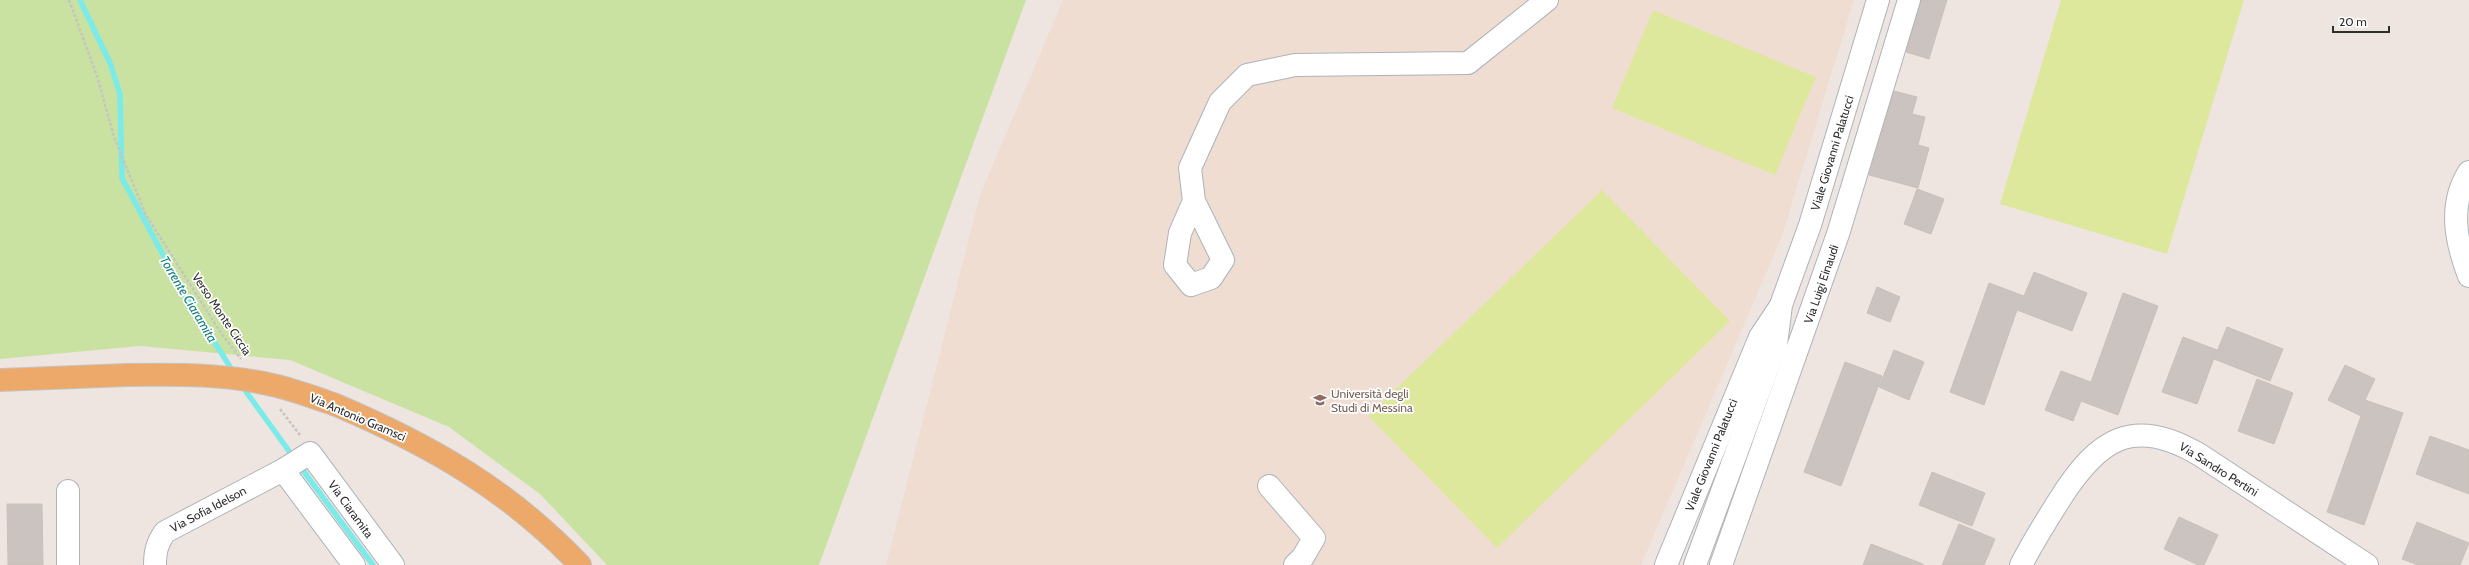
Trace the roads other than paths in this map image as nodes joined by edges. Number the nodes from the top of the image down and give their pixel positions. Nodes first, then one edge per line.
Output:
1 (1547, 0) edge
2 (1878, 0) edge
3 (1909, 0) edge
4 (2469, 172) edge
5 (1194, 201) dead end
6 (2469, 276) edge
7 (1781, 305) junction
8 (0, 380) edge
9 (310, 453) joint
10 (283, 470) junction
11 (1269, 486) dead end
12 (68, 491) dead end
13 (68, 565) edge
14 (155, 565) edge
15 (354, 565) edge
16 (393, 565) edge
17 (580, 565) edge
18 (1295, 565) edge
19 (1666, 565) edge
20 (1695, 565) edge
21 (1721, 565) edge
22 (2021, 565) edge
23 (2367, 565) edge

1 - 5 street
2 - 7 street, Viale Giovanni Palatucci
3 - 21 street, Via Luigi Einaudi
4 - 6 street
7 - 19 street, Viale Giovanni Palatucci
7 - 20 street, Viale Giovanni Palatucci
8 - 17 main road, Via Antonio Gramsci, bridge
9 - 10 street, Via Sofia Idelson
9 - 16 street, Via Ciaramita
10 - 14 street, Via Sofia Idelson
10 - 15 street
11 - 18 street
12 - 13 street
22 - 23 street, Via Sandro Pertini

